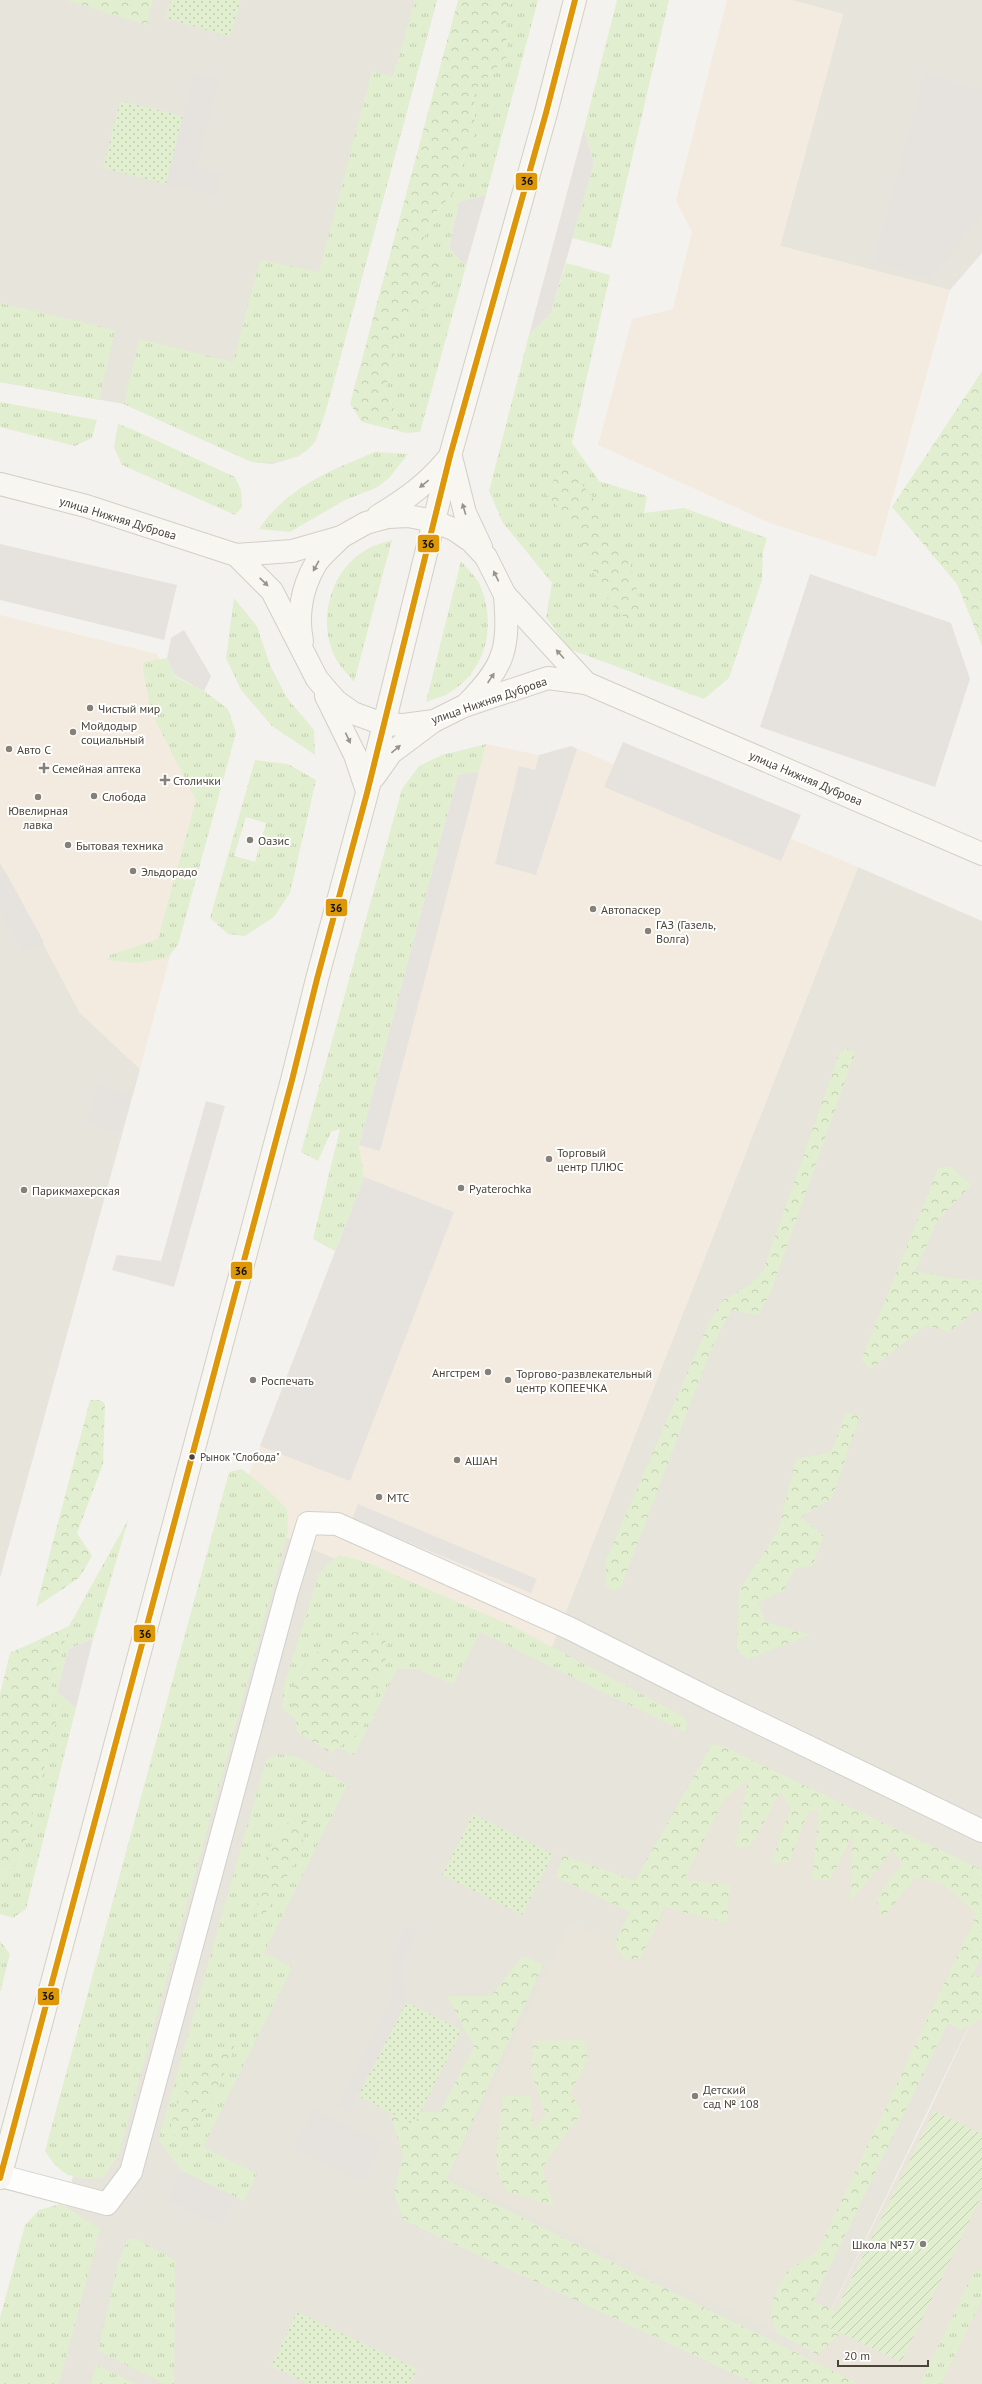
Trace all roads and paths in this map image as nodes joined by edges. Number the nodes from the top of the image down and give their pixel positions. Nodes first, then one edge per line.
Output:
1 (575, 0) edge
2 (450, 456) junction
3 (0, 484) edge
4 (434, 521) junction
5 (366, 523) junction
6 (341, 537) junction
7 (236, 555) junction
8 (486, 557) junction
9 (505, 595) junction
10 (304, 653) junction
11 (316, 679) junction
12 (586, 683) junction
13 (464, 706) junction
14 (434, 721) junction
15 (383, 724) junction
16 (367, 792) junction
17 (982, 854) edge
18 (982, 1830) edge
19 (0, 2177) edge

1 - 2 street
2 - 4 street
2 -> 5 street
8 -> 2 street
3 - 7 street, улица Нижняя Дуброва
4 - 5 street, улица Нижняя Дуброва
4 - 8 street, улица Нижняя Дуброва
4 - 15 street
5 - 6 street, улица Нижняя Дуброва
6 - 7 street, улица Нижняя Дуброва
6 -> 10 street
7 -> 10 street, улица Нижняя Дуброва
9 -> 8 street, улица Нижняя Дуброва
12 -> 9 street, улица Нижняя Дуброва
13 -> 9 street
10 - 11 street, улица Нижняя Дуброва
11 - 15 street, улица Нижняя Дуброва
11 -> 16 street
12 - 13 street, улица Нижняя Дуброва
12 - 17 street, улица Нижняя Дуброва
13 - 14 street, улица Нижняя Дуброва
14 - 15 street, улица Нижняя Дуброва
16 -> 14 street
15 - 16 street
16 - 19 street
18 - 19 street

